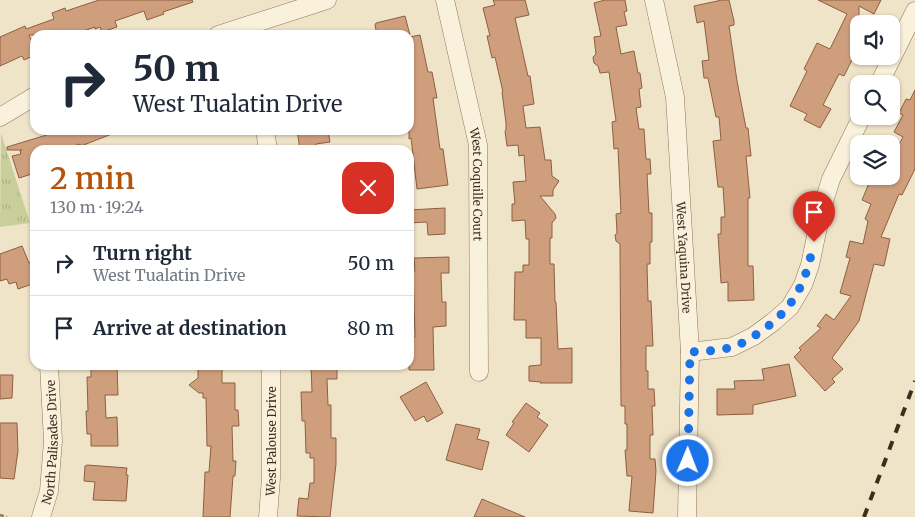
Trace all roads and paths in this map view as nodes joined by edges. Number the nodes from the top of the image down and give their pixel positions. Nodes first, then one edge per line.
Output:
1 (327, 0) edge
2 (446, 0) edge
3 (654, 0) edge
4 (915, 11) edge
5 (246, 30) edge
6 (883, 75) edge
7 (30, 99) edge
8 (1, 116) edge
9 (858, 125) edge
10 (690, 352) junction
11 (49, 370) edge
12 (271, 370) edge
13 (479, 372) dead end
14 (0, 515) edge
15 (7, 517) edge
16 (41, 517) edge
17 (268, 517) edge
18 (687, 517) edge

1 - 5 street
2 - 13 street, West Coquille Court
3 - 10 street, West Yaquina Drive
4 - 6 street
7 - 8 street
9 - 10 street
10 - 18 street, West Yaquina Drive
11 - 16 street, North Palisades Drive
12 - 17 street, West Palouse Drive
14 - 15 path

